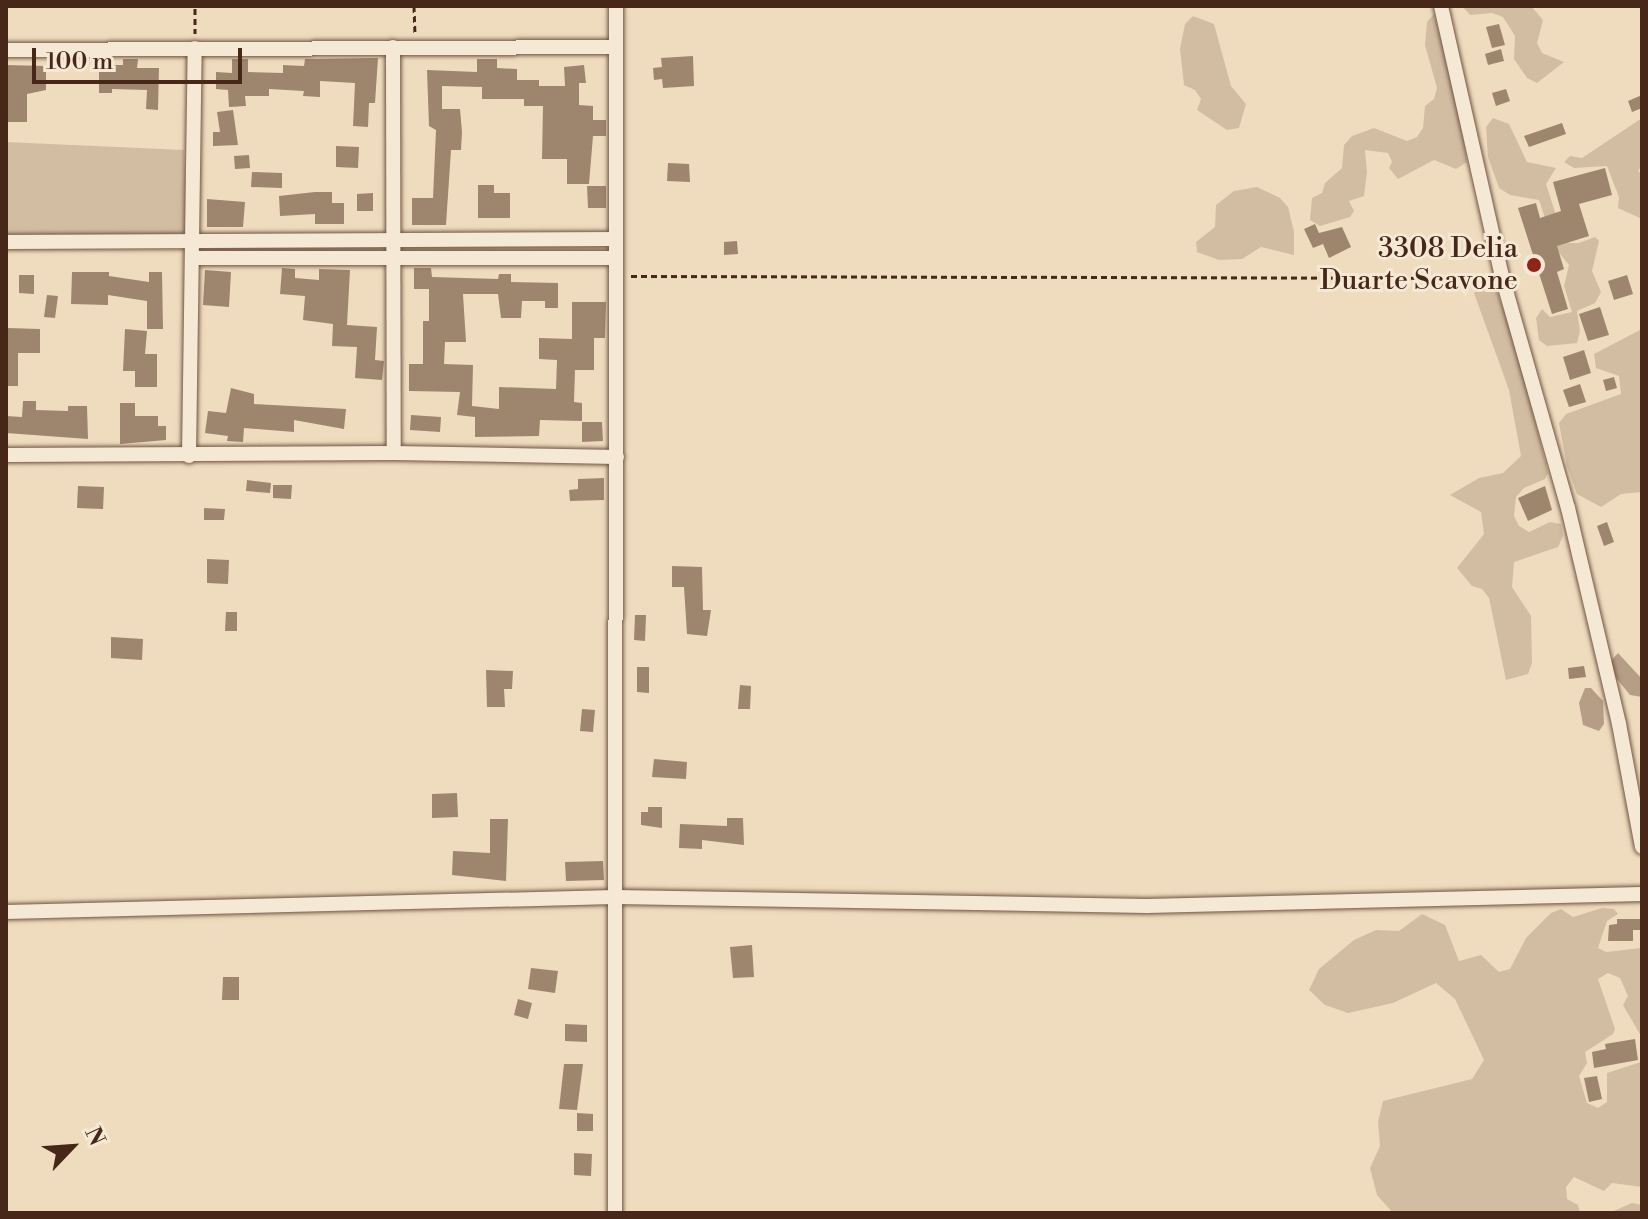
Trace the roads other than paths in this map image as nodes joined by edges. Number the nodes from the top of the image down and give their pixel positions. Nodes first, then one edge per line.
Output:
1 (616, 6) edge
2 (1441, 6) edge
3 (393, 47) junction
4 (615, 47) junction
5 (195, 48) junction
6 (6, 50) edge
7 (616, 239) junction
8 (192, 241) junction
9 (6, 242) edge
10 (394, 250) junction
11 (192, 258) junction
12 (616, 258) junction
13 (394, 453) junction
14 (6, 455) edge
15 (189, 456) junction
16 (617, 457) junction
17 (1642, 847) edge
18 (1642, 894) edge
19 (615, 897) junction
20 (6, 912) edge
21 (615, 1213) edge

1 - 4 street
2 - 17 street
3 - 4 street
3 - 5 street
3 - 10 street
4 - 7 street
5 - 6 street
5 - 8 street
7 - 10 street
7 - 12 street
8 - 9 street
8 - 10 street
8 - 11 street
10 - 11 street
10 - 12 street
10 - 13 street
11 - 15 street
12 - 16 street
13 - 15 street
13 - 16 street
14 - 15 street
16 - 19 street
18 - 19 street
19 - 20 street
19 - 21 street

